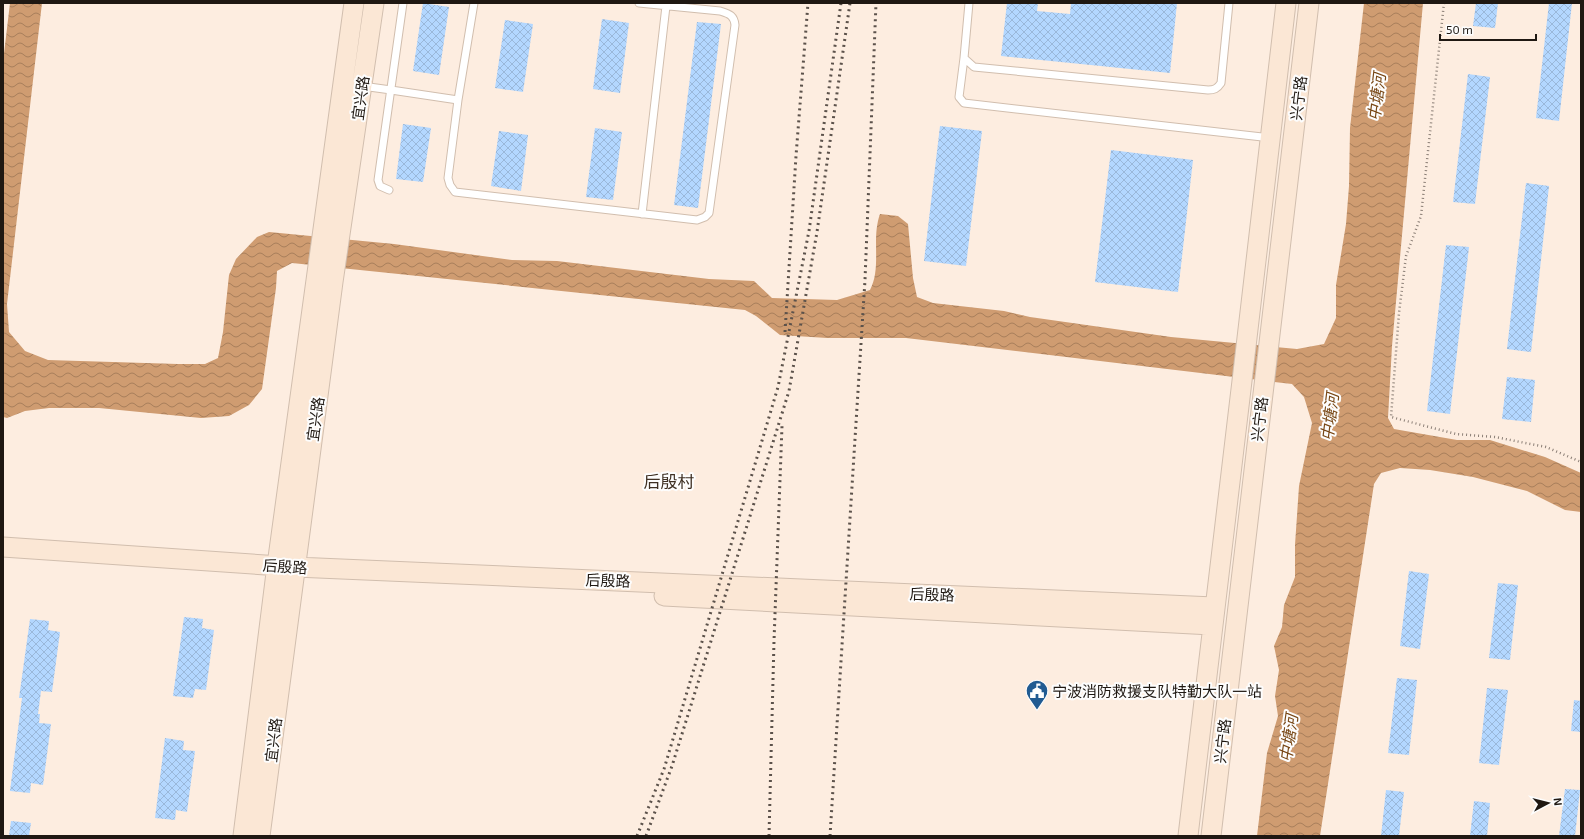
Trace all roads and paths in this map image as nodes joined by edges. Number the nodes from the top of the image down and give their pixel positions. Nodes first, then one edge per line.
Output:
1 (354, 3) edge
2 (374, 3) edge
3 (403, 3) edge
4 (474, 3) edge
5 (639, 3) edge
6 (969, 3) edge
7 (1228, 3) edge
8 (1286, 3) edge
9 (1309, 3) edge
10 (1444, 3) edge
11 (666, 6) junction
12 (964, 58) junction
13 (362, 86) junction
14 (391, 90) junction
15 (458, 100) junction
16 (1271, 138) junction
17 (389, 190) dead end
18 (642, 214) junction
19 (332, 224) junction
20 (1581, 462) edge
21 (3, 547) edge
22 (3, 560) edge
23 (204, 566) junction
24 (277, 570) junction
25 (1213, 616) junction
26 (243, 836) edge
27 (260, 836) edge
28 (1188, 836) edge
29 (1211, 836) edge

1 - 19 main road, 宜兴路
2 - 13 main road, 宜兴路
3 - 14 lane
4 - 15 lane
5 - 11 lane
6 - 12 lane
7 - 12 lane
8 - 16 main road
9 - 29 main road, 兴宁路
10 - 20 path
11 - 18 lane
11 - 18 lane
12 - 16 lane
13 - 14 lane
13 - 19 main road, 宜兴路
14 - 15 lane
14 - 17 lane
15 - 18 lane
16 - 25 main road
19 - 24 main road, 宜兴路
21 - 23 main road, 后殷路
22 - 23 main road, 后殷路
23 - 24 main road, 后殷路
24 - 25 main road, 后殷路
24 - 26 main road, 宜兴路
24 - 27 main road, 宜兴路
25 - 28 main road

